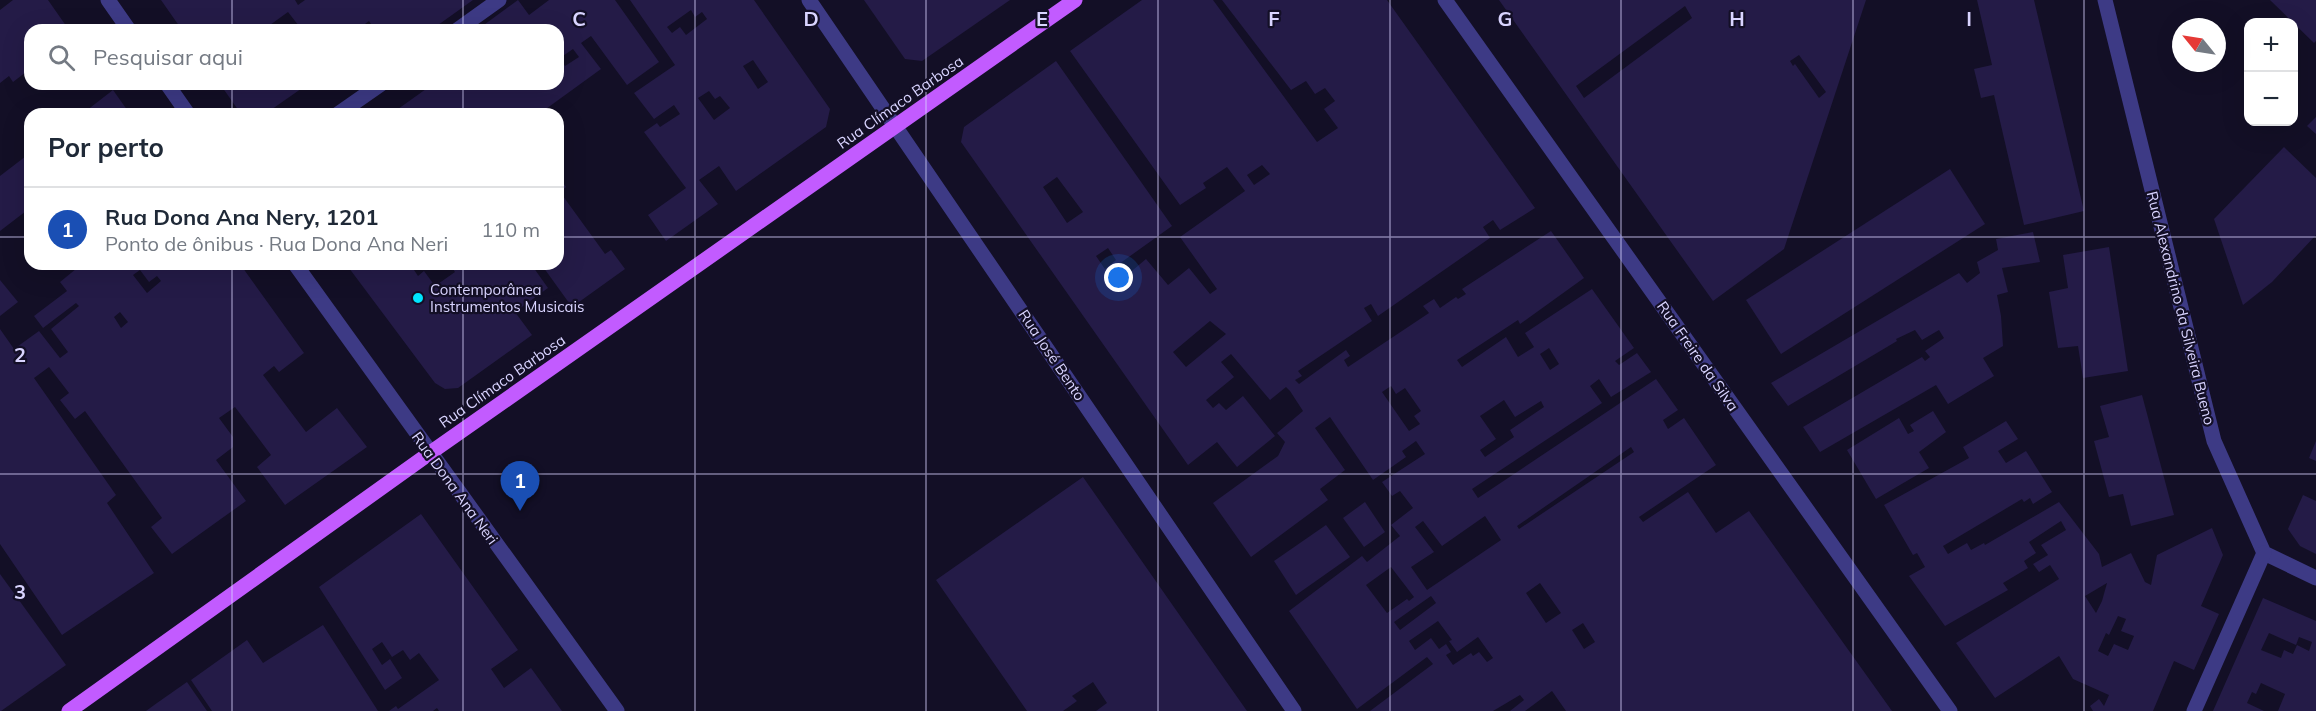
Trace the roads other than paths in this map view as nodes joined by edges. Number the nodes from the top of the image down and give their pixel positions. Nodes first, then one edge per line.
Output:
1 (108, 0) edge
2 (499, 0) edge
3 (809, 0) edge
4 (1075, 0) edge
5 (1445, 0) edge
6 (2105, 0) edge
7 (125, 24) edge
8 (465, 24) edge
9 (171, 90) edge
10 (372, 90) edge
11 (184, 108) edge
12 (347, 108) edge
13 (897, 127) junction
14 (299, 270) edge
15 (430, 453) junction
16 (2264, 553) junction
17 (2316, 578) edge
18 (69, 711) edge
19 (617, 711) edge
20 (1294, 711) edge
21 (1950, 711) edge
22 (2194, 711) edge

1 - 7 street
2 - 8 street
3 - 13 street, Rua José Bento
4 - 13 main road, Rua Clímaco Barbosa
5 - 21 street, Rua Freire da Silva
6 - 16 street, Rua Alexandrino da Silveira Bueno
9 - 11 street
10 - 12 street
13 - 15 main road, Rua Clímaco Barbosa
13 - 20 street, Rua José Bento
14 - 15 street, Rua Dona Ana Neri
15 - 18 main road, Rua Clímaco Barbosa
15 - 19 street, Rua Dona Ana Neri
16 - 17 street
16 - 22 street

